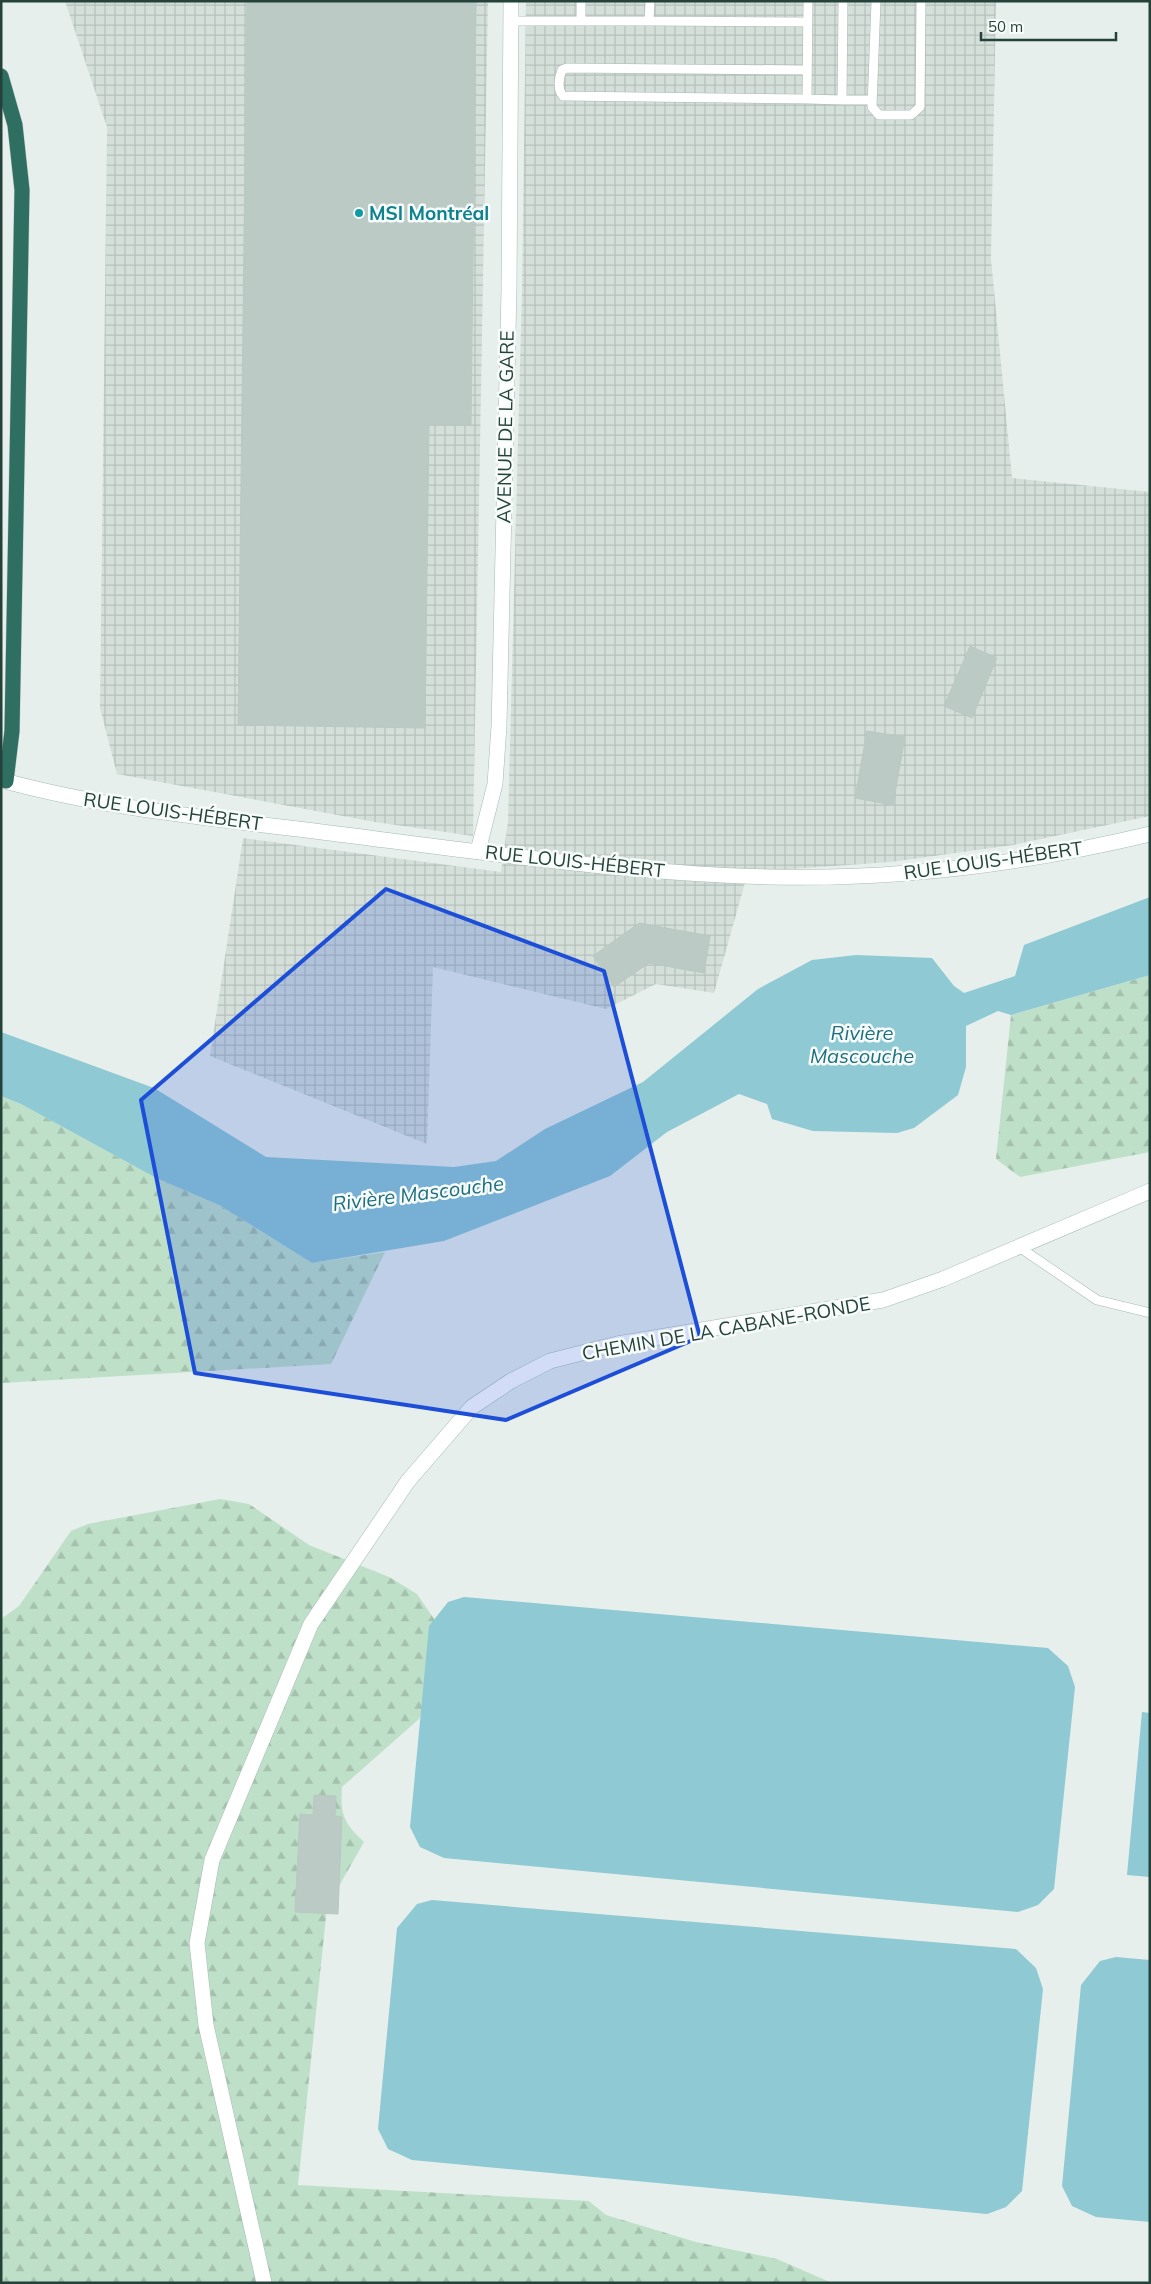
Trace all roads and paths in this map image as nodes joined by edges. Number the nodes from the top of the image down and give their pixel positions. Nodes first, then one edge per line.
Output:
1 (511, 1) edge
2 (581, 1) edge
3 (650, 1) edge
4 (808, 1) edge
5 (843, 1) edge
6 (876, 1) edge
7 (921, 1) edge
8 (511, 21) junction
9 (581, 21) junction
10 (649, 21) junction
11 (808, 22) junction
12 (808, 70) junction
13 (1, 76) edge
14 (807, 99) junction
15 (842, 100) junction
16 (872, 100) junction
17 (4, 780) edge
18 (1150, 834) edge
19 (478, 851) junction
20 (1150, 1190) edge
21 (1019, 1247) junction
22 (1150, 1313) edge
23 (264, 2283) edge

1 - 8 street, AVENUE DE LA GARE
2 - 9 lane
3 - 10 lane
4 - 11 lane
5 - 15 lane
6 - 16 lane
7 - 16 lane
8 - 9 lane
8 - 19 street, AVENUE DE LA GARE
9 - 10 lane
10 - 11 lane
11 - 12 lane
12 - 14 lane
12 - 14 lane
13 - 17 highway
14 - 15 lane
15 - 16 lane
17 - 19 street, RUE LOUIS-HÉBERT
18 - 19 street, RUE LOUIS-HÉBERT
20 - 21 street, CHEMIN DE LA CABANE-RONDE
21 - 22 lane
21 - 23 street, CHEMIN DE LA CABANE-RONDE

